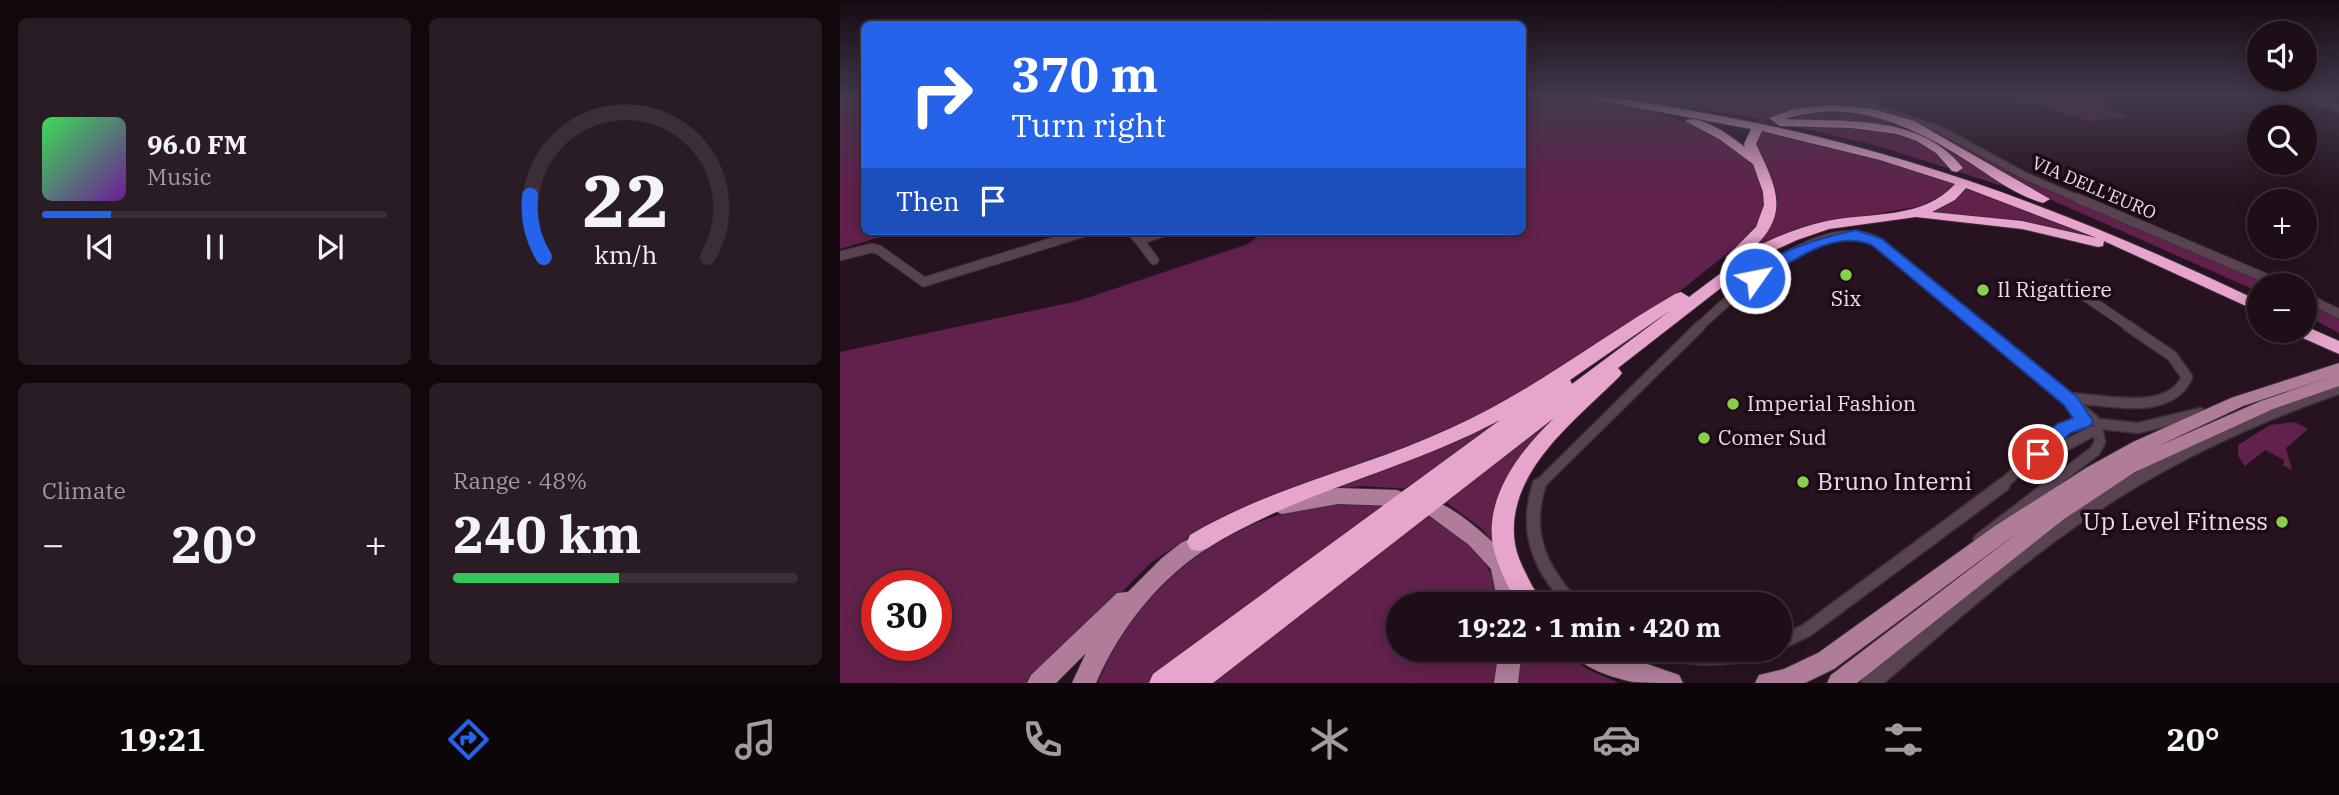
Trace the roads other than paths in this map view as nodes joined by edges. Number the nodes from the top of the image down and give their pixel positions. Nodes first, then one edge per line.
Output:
1 (1707, 128) edge
2 (1766, 128) edge
3 (1783, 128) edge
4 (1878, 128) edge
5 (1919, 128) edge
6 (1935, 128) edge
7 (1756, 130) dead end
8 (1762, 168) junction
9 (1957, 168) dead end
10 (1960, 186) dead end
11 (1883, 216) junction
12 (1075, 235) edge
13 (1135, 235) edge
14 (1155, 235) edge
15 (1139, 240) junction
16 (2139, 242) junction
17 (840, 256) edge
18 (1154, 260) dead end
19 (2254, 273) edge
20 (2067, 284) dead end
21 (1705, 292) junction
22 (2247, 293) edge
23 (1681, 297) junction
24 (2247, 303) edge
25 (2317, 303) edge
26 (2247, 304) edge
27 (2339, 314) edge
28 (2317, 328) edge
29 (2317, 337) edge
30 (2339, 339) edge
31 (2339, 347) edge
32 (2339, 368) edge
33 (2339, 380) edge
34 (2339, 392) edge
35 (2069, 400) junction
36 (2238, 402) junction
37 (2280, 411) joint
38 (2094, 426) junction
39 (1397, 498) dead end
40 (1434, 509) dead end
41 (1198, 542) junction
42 (1958, 563) junction
43 (1168, 566) junction
44 (1516, 592) edge
45 (1519, 592) edge
46 (1561, 592) edge
47 (1792, 637) edge
48 (1509, 662) edge
49 (1608, 662) edge
50 (1038, 683) edge
51 (1084, 683) edge
52 (1162, 683) edge
53 (1192, 683) edge
54 (1506, 683) edge
55 (1671, 683) edge
56 (1767, 683) edge
57 (1839, 683) edge
58 (1870, 683) edge

1 - 8 highway
2 - 24 highway
3 - 16 highway
4 - 9 highway
5 - 16 highway
6 - 19 street, VIA DELL'EURO
7 - 8 highway
8 - 23 highway
10 - 11 highway
11 - 21 highway
11 - 26 highway
12 - 17 street
13 - 15 street
14 - 15 street
15 - 18 street
16 - 22 highway
20 - 35 street
21 - 45 highway
21 - 53 highway
23 - 41 highway
23 - 52 highway
25 - 27 street
28 - 30 highway
29 - 31 highway
32 - 36 main road
33 - 57 main road
34 - 37 street
35 - 38 street
35 - 46 street
36 - 38 street
36 - 42 main road
37 - 58 street
38 - 42 street
38 - 47 street
39 - 41 main road
40 - 44 main road
41 - 43 main road
42 - 56 main road
43 - 50 main road
43 - 51 main road
48 - 54 main road
49 - 55 main road

